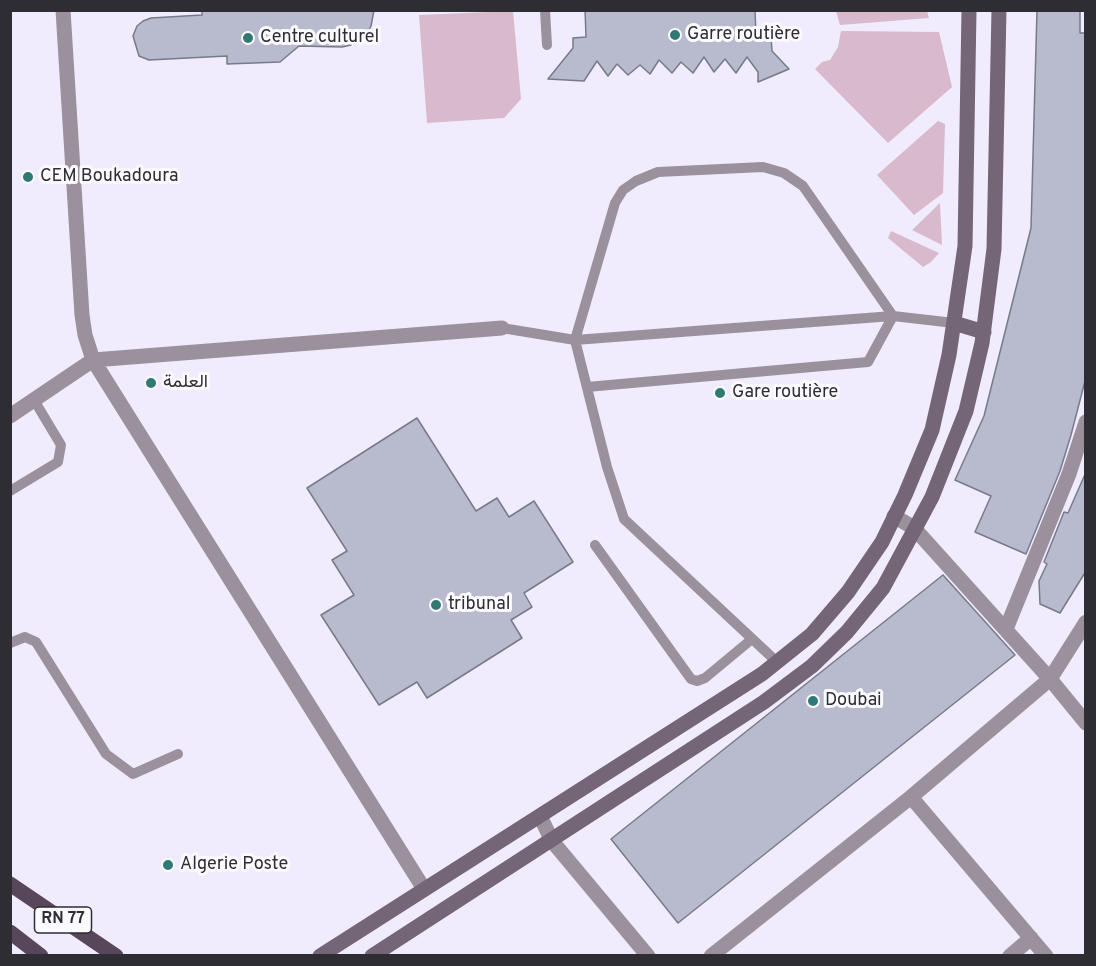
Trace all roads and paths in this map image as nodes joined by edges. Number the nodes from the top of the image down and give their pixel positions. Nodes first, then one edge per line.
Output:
1 (63, 10) edge
2 (545, 10) edge
3 (969, 10) edge
4 (999, 10) edge
5 (547, 45) dead end
6 (893, 316) junction
7 (954, 322) junction
8 (502, 328) joint
9 (984, 332) junction
10 (575, 340) junction
11 (93, 360) junction
12 (587, 387) junction
13 (34, 400) junction
14 (10, 416) edge
15 (1086, 422) edge
16 (10, 491) edge
17 (894, 516) junction
18 (914, 528) junction
19 (595, 545) dead end
20 (1086, 622) edge
21 (1006, 629) junction
22 (752, 639) junction
23 (10, 643) edge
24 (777, 662) junction
25 (1050, 679) junction
26 (1086, 723) edge
27 (178, 754) dead end
28 (911, 797) junction
29 (540, 816) junction
30 (552, 841) junction
31 (10, 884) edge
32 (424, 889) junction
33 (10, 932) edge
34 (1031, 938) junction
35 (41, 956) edge
36 (116, 956) edge
37 (320, 956) edge
38 (372, 956) edge
39 (648, 956) edge
40 (711, 956) edge
41 (1010, 956) edge
42 (1046, 956) edge

1 - 11 street
2 - 5 lane
3 - 7 main road
4 - 9 main road
6 - 7 lane
6 - 10 lane
6 - 10 lane
6 - 12 lane
7 - 9 main road
7 - 17 main road
8 - 10 lane
8 - 11 street
9 - 18 main road
10 - 12 lane
11 - 13 street
11 - 32 street
12 - 22 lane
13 - 14 street
13 - 16 lane
15 - 21 street
17 - 18 street
17 - 24 main road
18 - 21 street
18 - 30 main road
19 - 22 lane
20 - 25 street
21 - 25 street
22 - 24 lane
23 - 27 lane
24 - 29 main road
25 - 26 street
25 - 28 street
28 - 34 street
28 - 40 street
29 - 30 street
29 - 32 main road
30 - 38 main road
30 - 39 street
31 - 36 main road, RN 77
32 - 37 main road
33 - 35 main road, RN 77
34 - 41 street
34 - 42 street

